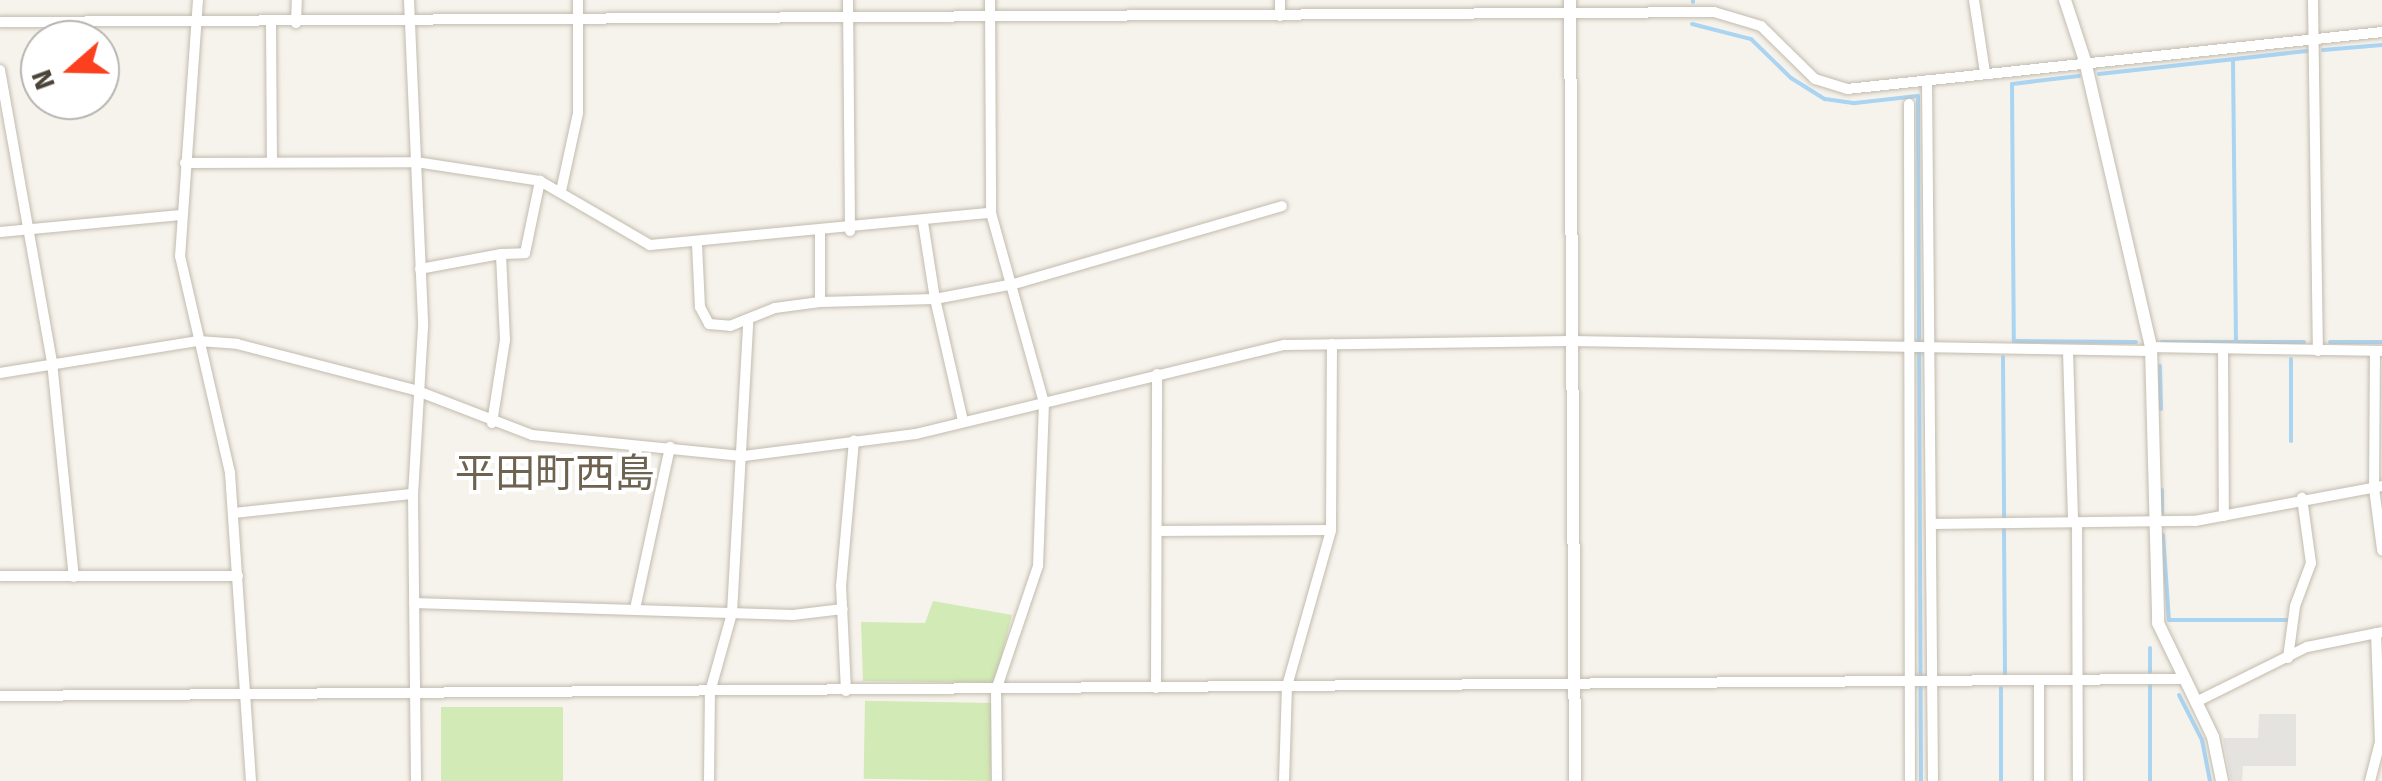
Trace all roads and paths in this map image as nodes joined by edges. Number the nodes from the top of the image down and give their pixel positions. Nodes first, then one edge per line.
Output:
1 (198, 0) edge
2 (297, 0) edge
3 (409, 0) edge
4 (578, 0) edge
5 (848, 0) edge
6 (990, 0) edge
7 (1280, 0) edge
8 (1974, 0) edge
9 (2065, 0) edge
10 (2313, 0) edge
11 (1570, 7) edge
12 (1280, 16) junction
13 (848, 18) junction
14 (990, 18) junction
15 (578, 21) junction
16 (0, 22) edge
17 (296, 23) junction
18 (410, 23) junction
19 (196, 24) junction
20 (270, 24) junction
21 (2382, 32) edge
22 (2314, 38) junction
23 (2085, 60) junction
24 (0, 70) edge
25 (1985, 73) junction
26 (1927, 80) junction
27 (1909, 104) dead end
28 (1918, 131) junction
29 (272, 161) junction
30 (416, 162) junction
31 (184, 163) junction
32 (540, 181) junction
33 (561, 191) junction
34 (1282, 206) dead end
35 (991, 213) junction
36 (181, 216) junction
37 (923, 222) junction
38 (26, 231) junction
39 (850, 231) junction
40 (0, 232) edge
41 (820, 234) junction
42 (697, 244) junction
43 (502, 254) junction
44 (420, 268) junction
45 (1014, 284) junction
46 (934, 299) junction
47 (820, 302) junction
48 (748, 323) junction
49 (198, 340) junction
50 (1571, 341) junction
51 (1332, 344) junction
52 (1910, 348) junction
53 (1928, 348) junction
54 (2151, 349) junction
55 (2223, 349) junction
56 (2068, 350) junction
57 (2318, 350) junction
58 (2378, 351) edge
59 (52, 362) junction
60 (0, 373) edge
61 (1157, 374) junction
62 (415, 390) junction
63 (1044, 402) junction
64 (492, 422) junction
65 (963, 422) junction
66 (854, 441) junction
67 (670, 448) junction
68 (744, 456) junction
69 (2378, 487) edge
70 (412, 494) junction
71 (2302, 498) junction
72 (234, 513) junction
73 (2224, 516) junction
74 (2153, 521) junction
75 (2075, 522) junction
76 (1932, 524) junction
77 (1331, 530) junction
78 (1158, 531) junction
79 (2382, 550) edge
80 (0, 576) edge
81 (238, 576) junction
82 (74, 577) junction
83 (414, 603) junction
84 (635, 609) junction
85 (843, 609) junction
86 (732, 613) junction
87 (2379, 632) edge
88 (2288, 658) junction
89 (2183, 678) junction
90 (2040, 680) junction
91 (2078, 680) junction
92 (1922, 681) junction
93 (1574, 685) junction
94 (1287, 686) junction
95 (1156, 688) junction
96 (996, 690) junction
97 (710, 692) junction
98 (846, 692) junction
99 (416, 693) junction
100 (248, 694) junction
101 (0, 696) edge
102 (2196, 702) junction
103 (251, 781) edge
104 (416, 781) edge
105 (709, 781) edge
106 (997, 781) edge
107 (1284, 781) edge
108 (1575, 781) edge
109 (1910, 781) edge
110 (1933, 781) edge
111 (2039, 781) edge
112 (2078, 781) edge
113 (2222, 781) edge
114 (2370, 781) edge

1 - 19 street
2 - 17 street
3 - 18 street
4 - 15 street
5 - 13 street
6 - 14 street
7 - 12 street
8 - 25 street
9 - 23 street
10 - 22 street
11 - 12 street
11 - 26 street
11 - 50 street
12 - 14 street
13 - 14 street
13 - 15 street
13 - 39 street
14 - 35 street
15 - 18 street
15 - 33 street
16 - 19 street
17 - 18 street
17 - 20 street
18 - 30 street
19 - 20 street
19 - 31 street
20 - 29 street
21 - 22 street
22 - 23 street
22 - 57 street
23 - 25 street
23 - 54 street
24 - 38 street
25 - 26 street
26 - 28 street
27 - 28 street
28 - 52 street
28 - 53 street
29 - 30 street
29 - 31 street
30 - 32 street
30 - 44 street
31 - 36 street
32 - 33 street
32 - 43 street
33 - 42 street
34 - 45 street
35 - 37 street
35 - 45 street
36 - 38 street
36 - 49 street
37 - 39 street
37 - 46 street
38 - 40 street
38 - 59 street
39 - 41 street
41 - 42 street
41 - 47 street
42 - 48 street
43 - 44 street
43 - 64 street
44 - 62 street
45 - 46 street
45 - 63 street
46 - 47 street
46 - 65 street
47 - 48 street
48 - 68 street
49 - 59 street
49 - 62 street
49 - 72 street
50 - 51 street
50 - 52 street
50 - 93 street
51 - 61 street
51 - 77 street
52 - 53 street
52 - 92 street
53 - 56 street
53 - 76 street
54 - 55 street
54 - 56 street
54 - 74 street
55 - 57 street
55 - 73 street
56 - 75 street
57 - 58 street
58 - 69 street
59 - 60 street
59 - 82 street
61 - 63 street
61 - 78 street
62 - 64 street
62 - 70 street
63 - 65 street
63 - 96 street
64 - 67 street
65 - 66 street
66 - 68 street
66 - 85 street
67 - 68 street
67 - 84 street
68 - 86 street
69 - 71 street
69 - 79 street
70 - 72 street
70 - 83 street
71 - 73 street
71 - 88 street
72 - 81 street
73 - 74 street
74 - 75 street
74 - 89 street
75 - 76 street
75 - 91 street
76 - 92 street
77 - 78 street
77 - 94 street
78 - 95 street
80 - 82 street
81 - 82 street
81 - 100 street
83 - 84 street
83 - 99 street
84 - 86 street
85 - 86 street
85 - 98 street
86 - 97 street
87 - 88 street
87 - 114 street
88 - 102 street
89 - 91 street
89 - 102 street
90 - 91 street
90 - 92 street
90 - 111 street
91 - 112 street
92 - 93 street
92 - 109 street
92 - 110 street
93 - 94 street
93 - 108 street
94 - 95 street
94 - 107 street
95 - 96 street
96 - 98 street
96 - 106 street
97 - 98 street
97 - 99 street
97 - 105 street
99 - 100 street
99 - 104 street
100 - 101 street
100 - 103 street
102 - 113 street

